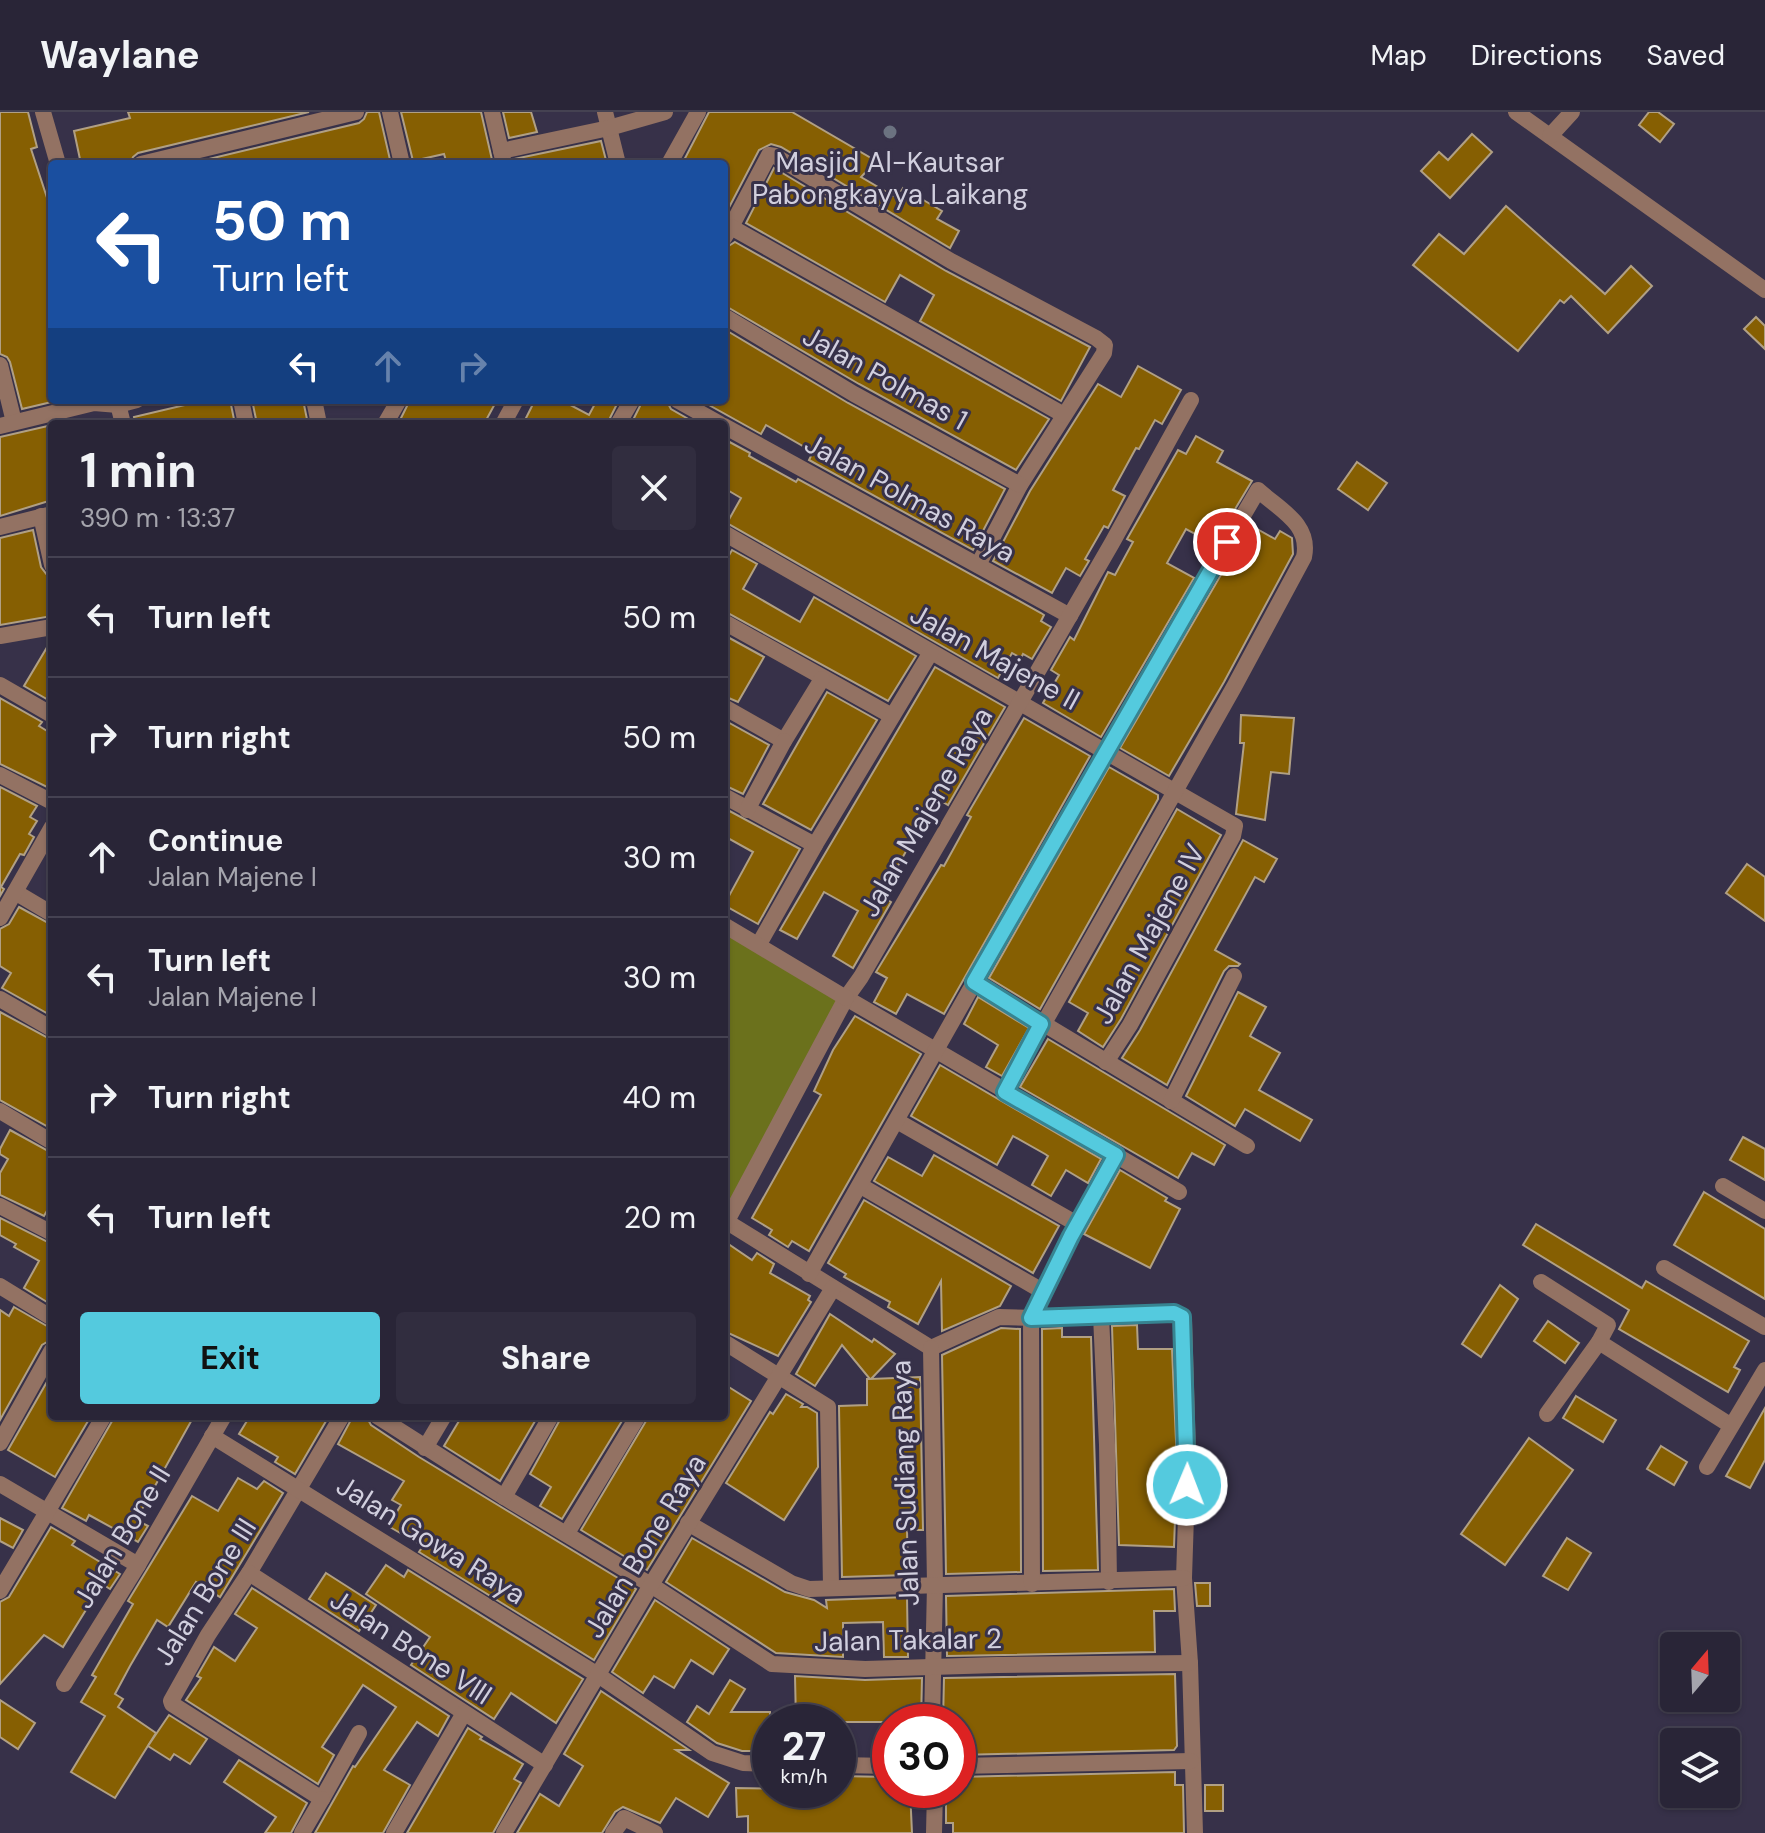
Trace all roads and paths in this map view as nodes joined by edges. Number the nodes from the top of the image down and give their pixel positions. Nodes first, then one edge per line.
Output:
1 (43, 112) edge
2 (356, 112) edge
3 (390, 112) edge
4 (492, 112) edge
5 (665, 112) edge
6 (698, 112) edge
7 (1516, 112) edge
8 (1572, 112) edge
9 (607, 120) edge
10 (1550, 136) junction
11 (502, 157) edge
12 (180, 159) edge
13 (57, 160) edge
14 (401, 160) edge
15 (617, 160) edge
16 (671, 160) edge
17 (728, 233) edge
18 (1765, 290) edge
19 (728, 318) edge
20 (0, 365) edge
21 (1191, 400) dead end
22 (90, 404) edge
23 (684, 404) edge
24 (1064, 415) junction
25 (713, 420) edge
26 (7, 424) edge
27 (728, 428) edge
28 (1020, 485) junction
29 (46, 515) edge
30 (0, 527) edge
31 (728, 540) edge
32 (978, 565) junction
33 (1070, 616) junction
34 (728, 624) edge
35 (48, 628) edge
36 (0, 636) edge
37 (931, 652) junction
38 (822, 679) junction
39 (0, 685) edge
40 (1020, 701) junction
41 (728, 709) edge
42 (48, 713) edge
43 (892, 716) junction
44 (784, 741) junction
45 (1106, 750) junction
46 (0, 775) edge
47 (1174, 792) junction
48 (728, 798) edge
49 (48, 800) edge
50 (747, 810) junction
51 (1236, 831) joint
52 (48, 834) edge
53 (815, 845) junction
54 (15, 892) junction
55 (48, 912) edge
56 (0, 918) edge
57 (728, 927) edge
58 (759, 944) junction
59 (1234, 976) dead end
60 (974, 982) junction
61 (846, 998) junction
62 (0, 999) edge
63 (1041, 1024) junction
64 (48, 1027) edge
65 (935, 1050) junction
66 (1106, 1062) junction
67 (1005, 1092) junction
68 (1171, 1101) junction
69 (0, 1112) edge
70 (897, 1121) junction
71 (48, 1140) edge
72 (1247, 1146) dead end
73 (1116, 1155) junction
74 (861, 1186) junction
75 (1723, 1186) dead end
76 (1179, 1192) dead end
77 (0, 1206) edge
78 (1765, 1211) edge
79 (728, 1215) edge
80 (728, 1223) edge
81 (1074, 1230) junction
82 (48, 1231) edge
83 (1664, 1268) dead end
84 (809, 1274) junction
85 (1541, 1282) dead end
86 (0, 1286) edge
87 (833, 1288) junction
88 (1044, 1292) junction
89 (48, 1316) edge
90 (1101, 1316) junction
91 (1031, 1318) junction
92 (1765, 1327) edge
93 (1599, 1342) junction
94 (728, 1344) edge
95 (931, 1348) junction
96 (48, 1357) edge
97 (1765, 1370) edge
98 (779, 1375) junction
99 (1547, 1414) dead end
100 (102, 1420) edge
101 (222, 1420) edge
102 (340, 1420) edge
103 (383, 1420) edge
104 (442, 1420) edge
105 (549, 1420) edge
106 (636, 1420) edge
107 (1730, 1425) junction
108 (212, 1436) junction
109 (0, 1443) edge
110 (425, 1448) junction
111 (1707, 1467) dead end
112 (0, 1484) edge
113 (300, 1488) junction
114 (504, 1497) junction
115 (49, 1511) junction
116 (688, 1523) junction
117 (567, 1533) junction
118 (138, 1565) junction
119 (249, 1573) junction
120 (1184, 1578) junction
121 (1109, 1582) junction
122 (1032, 1584) junction
123 (651, 1585) junction
124 (935, 1585) junction
125 (831, 1587) junction
126 (0, 1591) edge
127 (1190, 1663) junction
128 (933, 1668) junction
129 (598, 1675) junction
130 (64, 1684) dead end
131 (932, 1704) edge
132 (464, 1713) junction
133 (359, 1733) dead end
134 (1191, 1761) junction
135 (752, 1763) edge
136 (545, 1765) junction
137 (976, 1766) edge
138 (322, 1799) junction
139 (935, 1808) edge
140 (615, 1830) edge
141 (302, 1833) edge
142 (394, 1833) edge
143 (504, 1833) edge
144 (655, 1833) edge
145 (934, 1833) edge
146 (1195, 1833) edge

1 - 13 street
2 - 12 street
3 - 14 street
4 - 11 street
5 - 9 street
6 - 16 street
7 - 10 street
8 - 10 street
9 - 11 street
9 - 15 street
10 - 18 street
17 - 24 street
17 - 24 street
19 - 28 street, Jalan Polmas 1
20 - 26 street
21 - 33 street, Jalan Majene Raya
22 - 26 street
23 - 25 street, Jalan Polmas Raya
24 - 28 street
27 - 32 street, Jalan Polmas Raya
28 - 32 street
29 - 30 street
31 - 37 street, Jalan Majene II
32 - 33 street, Jalan Polmas Raya
33 - 40 street, Jalan Majene Raya
34 - 38 street
35 - 36 street
37 - 40 street, Jalan Majene II
37 - 43 street
38 - 43 street
38 - 44 street
39 - 42 street
40 - 45 street, Jalan Majene II
40 - 61 street, Jalan Majene Raya
41 - 44 street
43 - 53 street
44 - 50 street
45 - 47 street, Jalan Majene II
45 - 47 street
45 - 60 street
46 - 49 street
47 - 51 street, Jalan Majene II
47 - 63 street
48 - 50 street
50 - 53 street
51 - 66 street, Jalan Majene IV
52 - 54 street
53 - 58 street
54 - 55 street
54 - 56 street
57 - 58 street
58 - 61 street
59 - 68 street
60 - 63 street
60 - 65 street
61 - 65 street
61 - 79 street, Jalan Sudiang Raya
62 - 64 street
63 - 66 street
63 - 67 street
65 - 67 street
65 - 70 street
66 - 68 street
67 - 73 street
68 - 72 street
69 - 71 street
70 - 74 street
70 - 81 street
73 - 76 street
73 - 81 street
74 - 84 street
74 - 88 street
75 - 78 street
77 - 82 street
80 - 84 street, Jalan Sudiang Raya
81 - 88 street
83 - 92 street
84 - 87 street, Jalan Sudiang Raya
85 - 93 street
86 - 89 street
87 - 95 street, Jalan Sudiang Raya
87 - 98 street, Jalan Bone Raya
88 - 91 street
90 - 91 street
90 - 120 street
90 - 121 street
91 - 95 street
91 - 122 street
93 - 99 street
93 - 107 street
94 - 98 street
95 - 124 street, Jalan Sudiang Raya
96 - 109 street
97 - 107 street
98 - 116 street, Jalan Bone Raya
98 - 125 street
100 - 115 street
101 - 108 street, Jalan Bone II
102 - 113 street, Jalan Bone III
103 - 110 street, Jalan Takalar 2
104 - 110 street
105 - 114 street
106 - 117 street
107 - 111 street
108 - 113 street, Jalan Gowa Raya
108 - 118 street, Jalan Bone II
110 - 114 street, Jalan Takalar 2
112 - 115 street
113 - 119 street, Jalan Bone III
113 - 129 street, Jalan Gowa Raya
114 - 117 street, Jalan Takalar 2
115 - 118 street
115 - 126 street
116 - 123 street, Jalan Bone Raya
116 - 125 street
117 - 123 street, Jalan Takalar 2
118 - 130 street, Jalan Bone II
119 - 132 street, Jalan Bone VIII
119 - 138 street, Jalan Bone III
120 - 121 street
120 - 127 street
121 - 122 street
122 - 124 street
123 - 128 street, Jalan Takalar 2
123 - 129 street, Jalan Bone Raya
124 - 125 street
124 - 128 street, Jalan Sudiang Raya
127 - 128 street, Jalan Takalar 2
127 - 134 street
128 - 131 street, Jalan Sudiang Raya
129 - 135 street, Jalan Gowa Raya
129 - 136 street, Jalan Bone Raya
132 - 136 street, Jalan Bone VIII
132 - 142 street
133 - 138 street
134 - 137 street
134 - 146 street
136 - 143 street, Jalan Bone Raya
138 - 141 street
139 - 145 street
140 - 144 street

